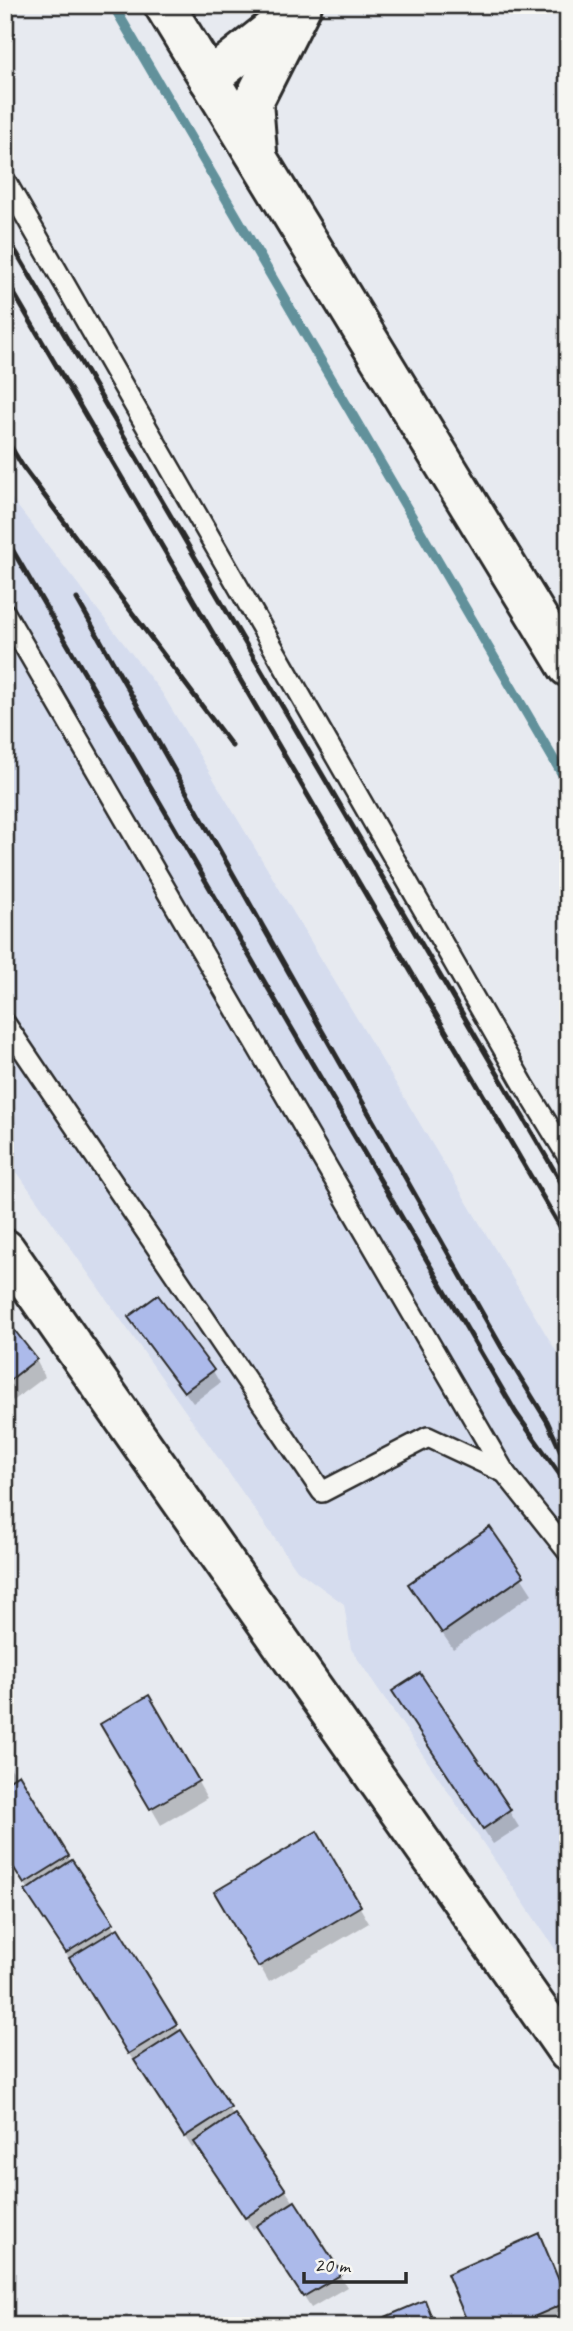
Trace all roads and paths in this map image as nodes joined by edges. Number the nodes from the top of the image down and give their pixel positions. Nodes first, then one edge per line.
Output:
1 (164, 5) edge
2 (301, 6) edge
3 (209, 79) junction
4 (258, 159) junction
5 (5, 180) edge
6 (5, 613) edge
7 (568, 667) edge
8 (5, 1023) edge
9 (568, 1157) edge
10 (5, 1249) edge
11 (505, 1473) junction
12 (568, 1552) edge
13 (568, 2052) edge

1 - 3 street
2 - 3 street
2 - 4 street
3 - 4 street
4 - 7 street
5 - 9 lane
6 - 11 lane
8 - 11 lane
10 - 13 street
11 - 12 lane

